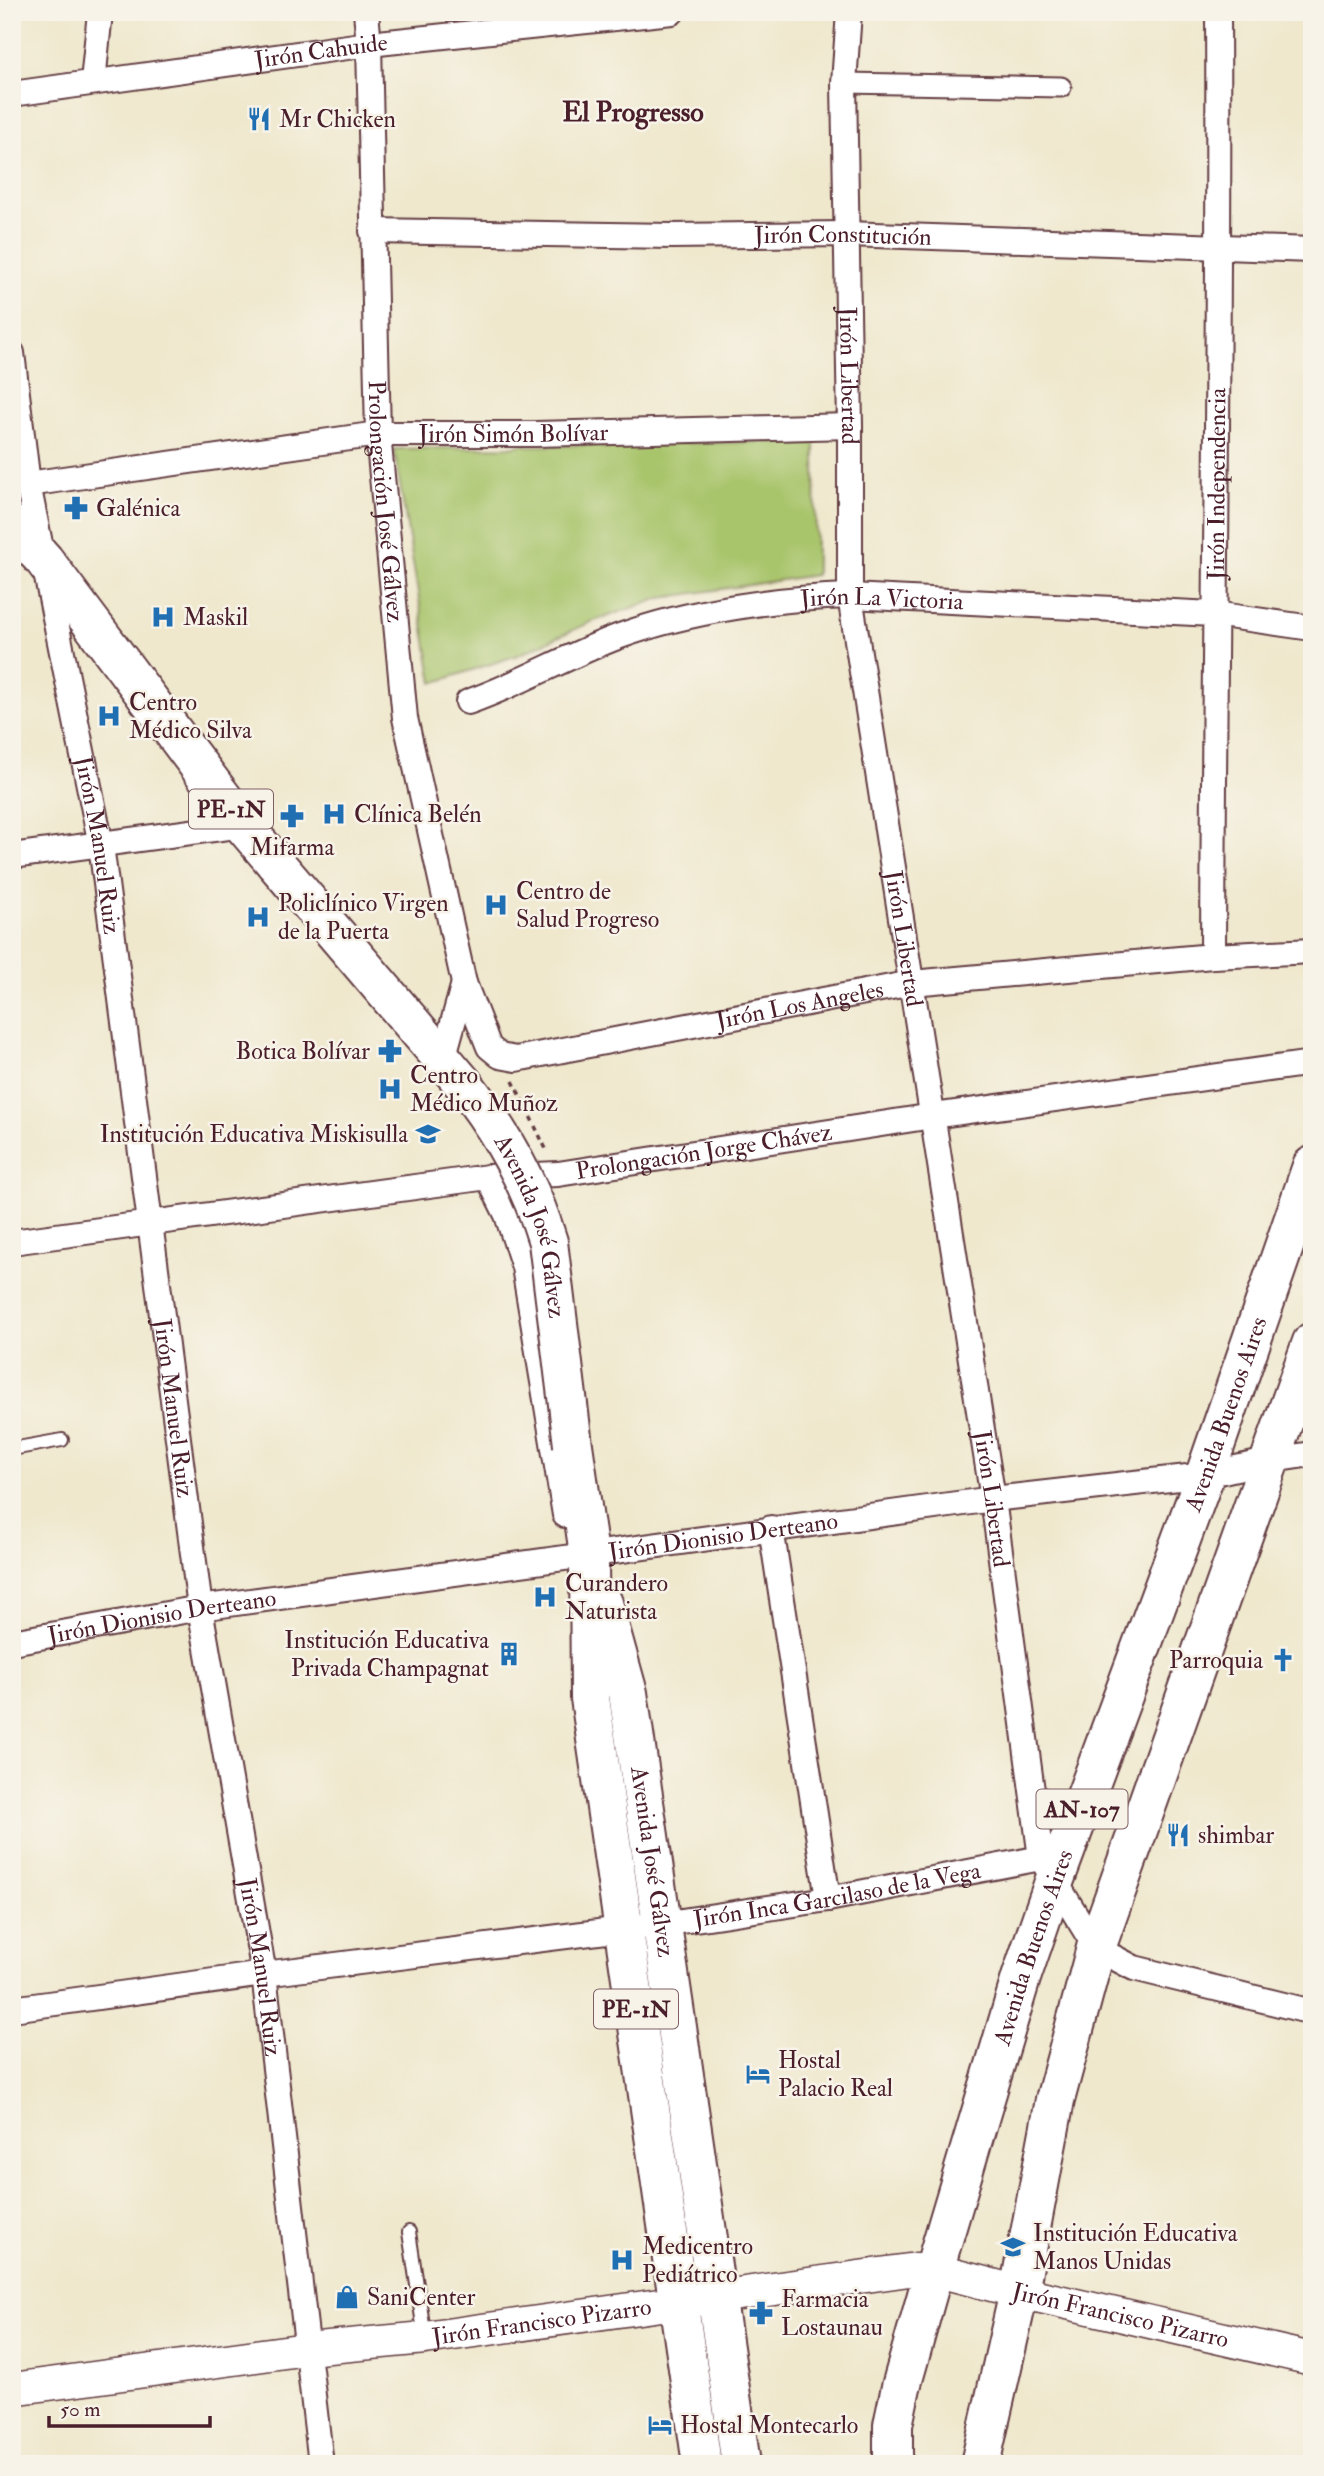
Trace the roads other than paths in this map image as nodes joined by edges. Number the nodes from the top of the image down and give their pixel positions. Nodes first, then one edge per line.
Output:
1 (100, 12) edge
2 (366, 12) edge
3 (672, 12) edge
4 (849, 12) edge
5 (1218, 12) edge
6 (369, 44) junction
7 (93, 82) junction
8 (844, 83) junction
9 (1061, 87) dead end
10 (12, 94) edge
11 (372, 231) junction
12 (846, 234) junction
13 (1219, 245) junction
14 (1312, 250) edge
15 (12, 353) edge
16 (850, 426) junction
17 (378, 434) junction
18 (20, 484) edge
19 (12, 525) edge
20 (44, 561) junction
21 (850, 596) junction
22 (1214, 614) junction
23 (1312, 628) edge
24 (468, 702) dead end
25 (243, 825) junction
26 (102, 845) junction
27 (12, 856) edge
28 (1312, 951) edge
29 (1213, 956) junction
30 (464, 983) junction
31 (912, 983) junction
32 (500, 1056) joint
33 (1312, 1063) edge
34 (452, 1071) junction
35 (933, 1116) junction
36 (1312, 1166) edge
37 (488, 1177) junction
38 (152, 1224) junction
39 (12, 1242) edge
40 (1312, 1342) edge
41 (62, 1440) dead end
42 (12, 1449) edge
43 (1312, 1454) edge
44 (1272, 1460) junction
45 (1205, 1475) junction
46 (993, 1499) junction
47 (771, 1528) junction
48 (589, 1549) junction
49 (200, 1608) junction
50 (12, 1642) edge
51 (1047, 1870) junction
52 (828, 1899) junction
53 (662, 1924) junction
54 (624, 1929) junction
55 (1096, 1948) junction
56 (264, 1974) junction
57 (12, 2009) edge
58 (1312, 2012) edge
59 (410, 2232) dead end
60 (934, 2270) junction
61 (1018, 2292) junction
62 (717, 2296) junction
63 (678, 2301) junction
64 (425, 2338) junction
65 (307, 2349) junction
66 (1312, 2359) edge
67 (12, 2389) edge
68 (321, 2464) edge
69 (702, 2464) edge
70 (741, 2464) edge
71 (893, 2464) edge
72 (979, 2464) edge

1 - 7 street
2 - 6 street, Prolongación José Gálvez
3 - 6 street, Jirón Cahuide
4 - 8 street, Jirón Libertad
5 - 13 street, Jirón Independencia
6 - 7 street, Jirón Cahuide
6 - 11 street, Prolongación José Gálvez
7 - 10 street, Jirón Cahuide
8 - 9 street
8 - 12 street, Jirón Libertad
11 - 12 street, Jirón Constitución
11 - 17 street, Prolongación José Gálvez
12 - 13 street, Jirón Constitución
12 - 16 street, Jirón Libertad
13 - 14 street, Jirón Constitución
13 - 22 street, Jirón Independencia
15 - 18 street, Jirón Manuel Ruiz
16 - 17 street, Jirón Simón Bolívar
16 - 21 street, Jirón Libertad
17 - 18 street, Jirón Simón Bolívar
17 - 30 street, Prolongación José Gálvez
18 - 20 street, Jirón Manuel Ruiz
19 - 20 main road, Avenida José Gálvez / PE-1N
20 - 25 main road, Avenida José Gálvez / PE-1N
20 - 26 street, Jirón Manuel Ruiz
21 - 22 street, Jirón La Victoria
21 - 24 street, Jirón La Victoria
21 - 31 street, Jirón Libertad
22 - 23 street, Jirón La Victoria
22 - 29 street, Jirón Independencia
25 - 26 street
25 - 34 main road, Avenida José Gálvez / PE-1N
26 - 27 street
26 - 38 street, Jirón Manuel Ruiz
28 - 29 street, Jirón Los Angeles
29 - 31 street, Jirón Los Angeles
30 - 32 street, Prolongación José Gálvez
30 - 34 street, Prolongación José Gálvez
31 - 32 street, Jirón Los Angeles
31 - 35 street, Jirón Libertad
33 - 35 street, Prolongación Jorge Chávez
34 - 48 main road, Avenida José Gálvez / PE-1N, bridge
35 - 37 street, Prolongación Jorge Chávez
35 - 46 street, Jirón Libertad
36 - 45 main road, Avenida Buenos Aires / AN-107
37 - 38 street, Prolongación Jorge Chávez
37 - 48 street
38 - 39 street, Prolongación Jorge Chávez
38 - 49 street, Jirón Manuel Ruiz
40 - 44 main road, AN-107
41 - 42 lane
43 - 44 street, Jirón Dionisio Derteano
44 - 45 street, Jirón Dionisio Derteano
44 - 55 main road, AN-107
45 - 46 street, Jirón Dionisio Derteano
45 - 51 main road, Avenida Buenos Aires / AN-107
46 - 47 street, Jirón Dionisio Derteano
46 - 51 street, Jirón Libertad
47 - 48 street, Jirón Dionisio Derteano
47 - 52 street
48 - 49 street, Jirón Dionisio Derteano
48 - 53 main road, Avenida José Gálvez / PE-1N
48 - 54 main road, Avenida José Gálvez / PE-1N
49 - 50 street, Jirón Dionisio Derteano
49 - 56 street, Jirón Manuel Ruiz
51 - 52 street, Jirón Inca Garcilaso de la Vega
51 - 55 street
51 - 60 main road, Avenida Buenos Aires / AN-107
52 - 53 street, Jirón Inca Garcilaso de la Vega
53 - 54 street, Jirón Inca Garcilaso de la Vega
53 - 62 main road, Avenida José Gálvez / PE-1N
54 - 56 street, Jirón Inca Garcilaso de la Vega
54 - 63 main road, Avenida José Gálvez / PE-1N
55 - 58 street
55 - 61 main road, AN-107
56 - 57 street, Jirón Inca Garcilaso de la Vega
56 - 65 street, Jirón Manuel Ruiz
59 - 64 lane
60 - 61 street, Jirón Francisco Pizarro
60 - 62 street, Jirón Francisco Pizarro
60 - 71 main road, Avenida Buenos Aires / AN-107
61 - 66 street, Jirón Francisco Pizarro
61 - 72 main road, AN-107
62 - 63 street, Jirón Francisco Pizarro
62 - 70 main road, Avenida José Gálvez / PE-1N
63 - 64 street, Jirón Francisco Pizarro
63 - 69 main road, Avenida José Gálvez / PE-1N
64 - 65 street, Jirón Francisco Pizarro
65 - 67 street, Jirón Francisco Pizarro
65 - 68 street, Jirón Manuel Ruiz

